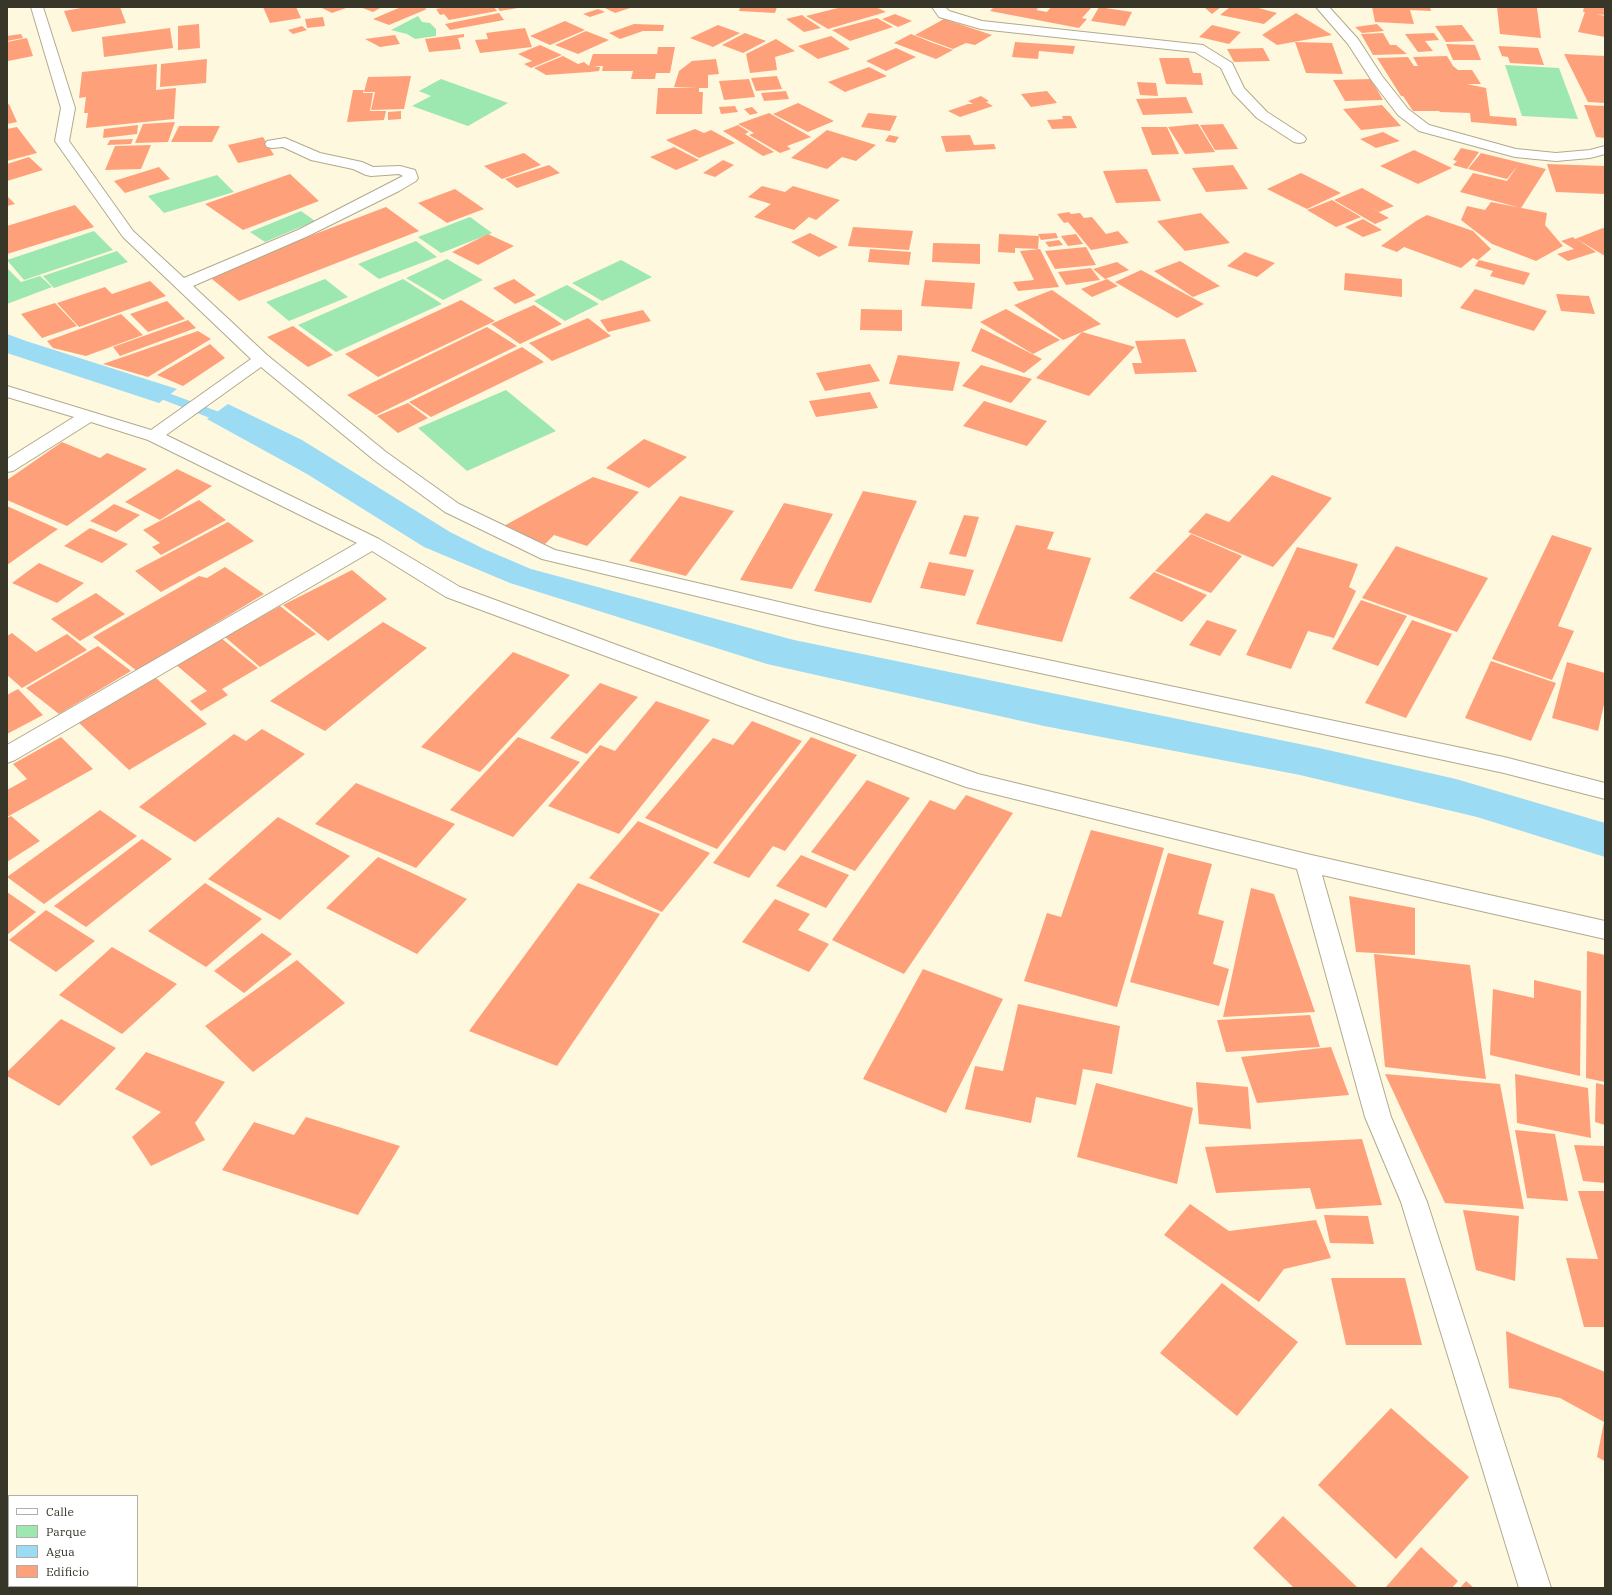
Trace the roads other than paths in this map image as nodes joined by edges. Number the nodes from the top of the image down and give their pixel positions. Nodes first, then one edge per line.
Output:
1 (37, 7) edge
2 (938, 7) edge
3 (1321, 7) edge
4 (1299, 139) dead end
5 (272, 144) dead end
6 (1605, 150) edge
7 (182, 285) junction
8 (261, 359) junction
9 (7, 391) edge
10 (87, 417) junction
11 (154, 436) junction
12 (7, 467) edge
13 (372, 543) junction
14 (7, 755) edge
15 (1605, 791) edge
16 (1307, 863) junction
17 (1605, 930) edge
18 (1535, 1588) edge

1 - 7 street
2 - 4 street
3 - 6 street
5 - 7 street
7 - 8 street
8 - 11 street
8 - 15 street
9 - 10 street
10 - 11 street
10 - 12 street
11 - 13 street
13 - 14 street
13 - 16 street
16 - 17 street
16 - 18 street

